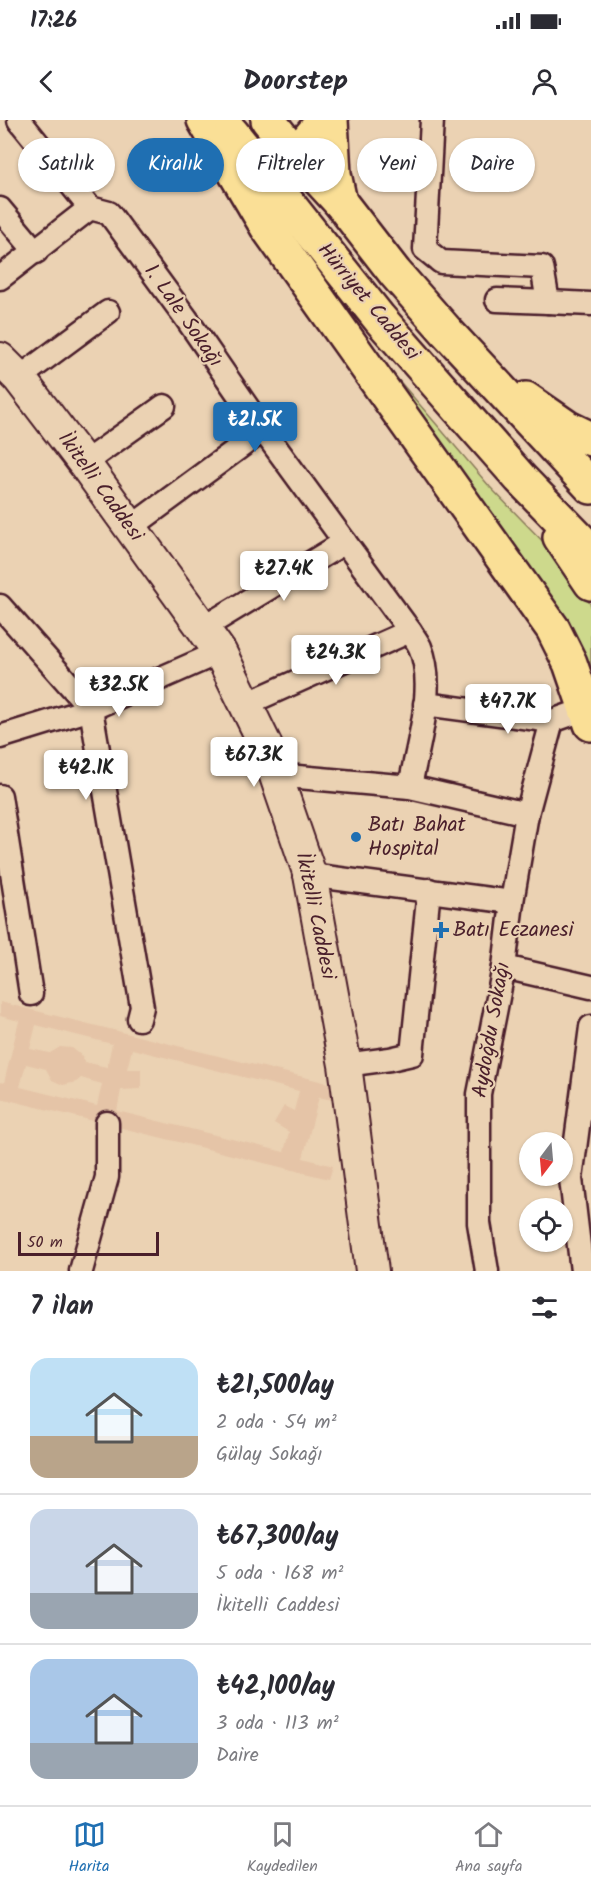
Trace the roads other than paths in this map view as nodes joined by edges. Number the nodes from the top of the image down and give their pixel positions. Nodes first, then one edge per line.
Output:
1 (19, 120) edge
2 (204, 120) edge
3 (222, 120) edge
4 (232, 120) edge
5 (268, 120) edge
6 (324, 120) edge
7 (331, 120) edge
8 (432, 120) edge
9 (249, 138) edge
10 (282, 138) edge
11 (309, 138) edge
12 (331, 192) edge
13 (340, 202) junction
14 (90, 208) junction
15 (0, 209) edge
16 (36, 252) junction
17 (0, 278) edge
18 (497, 300) dead end
19 (548, 302) junction
20 (591, 304) edge
21 (108, 312) dead end
22 (478, 366) junction
23 (10, 368) edge
24 (164, 406) dead end
25 (263, 430) junction
26 (591, 439) edge
27 (551, 446) junction
28 (84, 463) junction
29 (520, 478) junction
30 (591, 479) edge
31 (591, 487) edge
32 (130, 528) junction
33 (345, 542) junction
34 (591, 551) edge
35 (591, 583) edge
36 (0, 606) edge
37 (410, 630) junction
38 (212, 640) junction
39 (246, 704) junction
40 (425, 704) junction
41 (91, 709) junction
42 (589, 717) edge
43 (552, 721) junction
44 (0, 737) edge
45 (276, 775) junction
46 (410, 787) junction
47 (0, 796) edge
48 (527, 814) junction
49 (310, 875) junction
50 (429, 890) junction
51 (512, 902) junction
52 (504, 967) junction
53 (591, 987) edge
54 (31, 994) dead end
55 (139, 1019) dead end
56 (591, 1027) edge
57 (345, 1065) junction
58 (107, 1123) dead end
59 (81, 1271) edge
60 (372, 1271) edge
61 (487, 1271) edge
62 (582, 1271) edge

1 - 14 street
2 - 42 main road
3 - 29 main road, Hürriyet Caddesi
4 - 9 main road
5 - 10 main road, Hürriyet Caddesi
6 - 11 main road
7 - 13 main road
8 - 19 street
12 - 13 main road, Hürriyet Caddesi
13 - 22 main road, Hürriyet Caddesi
14 - 16 street
14 - 25 street, 1. Lale Sokağı
15 - 16 street
16 - 17 street
18 - 19 street
19 - 20 street
21 - 23 street
22 - 26 main road
22 - 27 main road
23 - 28 main road, İkitelli Caddesi
24 - 28 street
25 - 32 street
25 - 33 street, 1. Lale Sokağı
27 - 30 main road
27 - 31 main road
28 - 32 main road, İkitelli Caddesi
29 - 34 main road
29 - 35 main road
32 - 38 main road, İkitelli Caddesi
33 - 37 street, 1. Lale Sokağı
33 - 38 street
36 - 41 street
37 - 39 street
37 - 40 street, 1. Lale Sokağı
38 - 39 main road, İkitelli Caddesi
38 - 41 street
39 - 45 main road, İkitelli Caddesi
40 - 43 street
40 - 46 street, 1. Lale Sokağı
41 - 44 street
41 - 55 street
42 - 43 street
43 - 48 street, Aydoğdu Sokağı
45 - 46 street
45 - 49 main road, İkitelli Caddesi
46 - 48 street
47 - 54 street
48 - 51 street, Aydoğdu Sokağı
49 - 50 street
49 - 57 main road, İkitelli Caddesi
50 - 51 street
50 - 57 street
51 - 52 street, Aydoğdu Sokağı
52 - 53 street
52 - 61 street, Aydoğdu Sokağı
56 - 62 street
57 - 60 main road, İkitelli Caddesi
58 - 59 street

